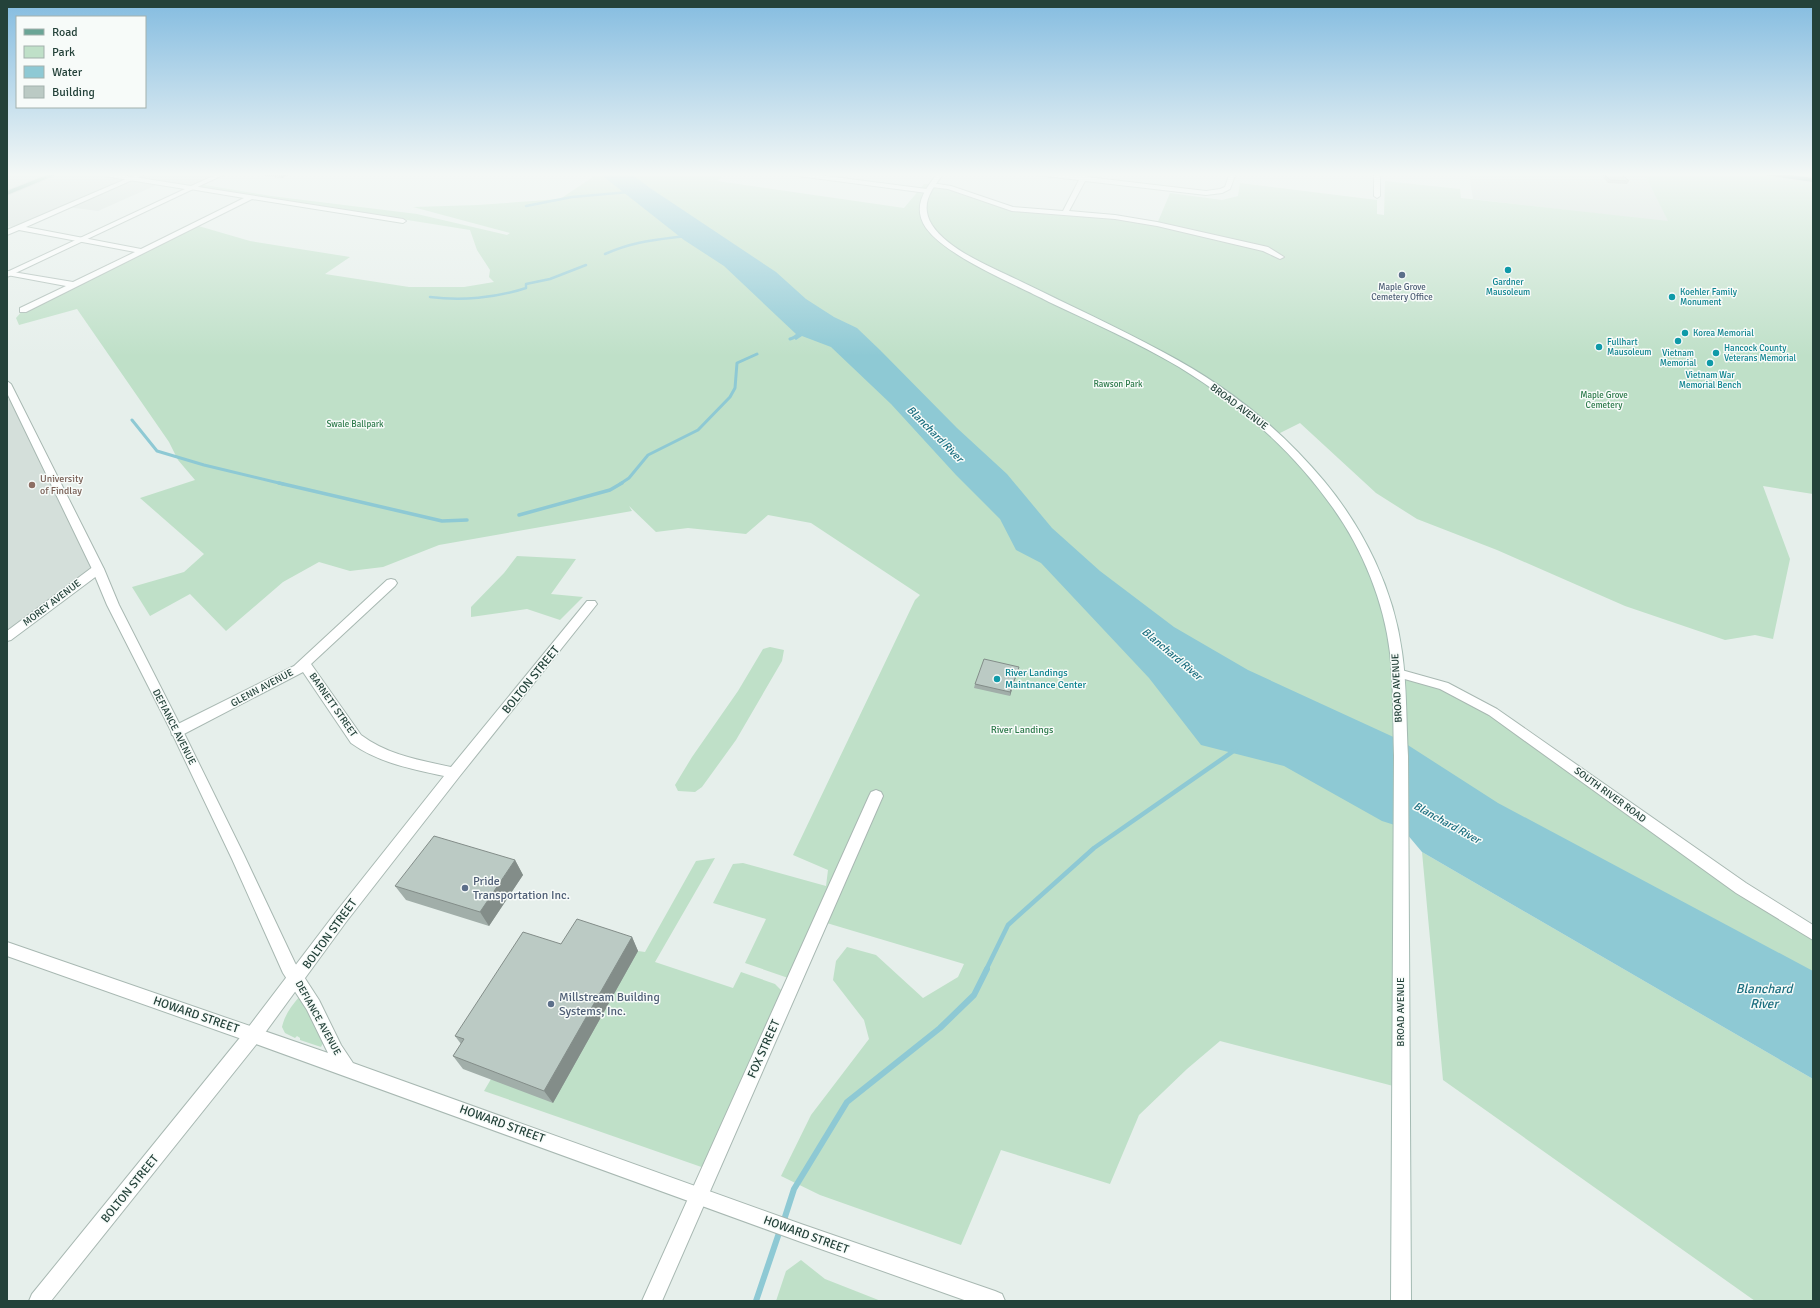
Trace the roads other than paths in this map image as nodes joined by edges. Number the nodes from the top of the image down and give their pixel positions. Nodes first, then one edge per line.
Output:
1 (49, 234) edge
2 (93, 234) edge
3 (176, 234) edge
4 (936, 234) edge
5 (1200, 234) edge
6 (80, 240) junction
7 (142, 251) junction
8 (1280, 257) dead end
9 (8, 274) edge
10 (74, 285) junction
11 (23, 310) dead end
12 (7, 384) edge
13 (98, 569) junction
14 (390, 583) dead end
15 (591, 604) dead end
16 (7, 637) edge
17 (304, 664) junction
18 (1398, 673) junction
19 (177, 731) junction
20 (454, 774) junction
21 (876, 796) dead end
22 (1813, 932) edge
23 (7, 949) edge
24 (296, 979) junction
25 (253, 1035) junction
26 (347, 1068) junction
27 (699, 1195) junction
28 (39, 1301) edge
29 (652, 1301) edge
30 (995, 1301) edge
31 (1401, 1301) edge

1 - 6 street
2 - 6 street
3 - 7 street
4 - 18 street, BROAD AVENUE
5 - 8 street
6 - 7 street
6 - 9 street
7 - 10 street
9 - 10 street
10 - 11 street
12 - 13 street, DEFIANCE AVENUE
13 - 16 street, MOREY AVENUE
13 - 19 street, DEFIANCE AVENUE
14 - 17 street, GLENN AVENUE
15 - 20 street, BOLTON STREET
17 - 19 street, GLENN AVENUE
17 - 20 street, BARNETT STREET
18 - 22 street, SOUTH RIVER ROAD
18 - 31 street, BROAD AVENUE
19 - 24 street, DEFIANCE AVENUE
20 - 24 street, BOLTON STREET
21 - 27 street, FOX STREET
23 - 25 street, HOWARD STREET
24 - 25 street, BOLTON STREET
24 - 26 street, DEFIANCE AVENUE
25 - 26 street, HOWARD STREET
25 - 28 street, BOLTON STREET
26 - 27 street, HOWARD STREET
27 - 29 street, FOX STREET
27 - 30 street, HOWARD STREET

